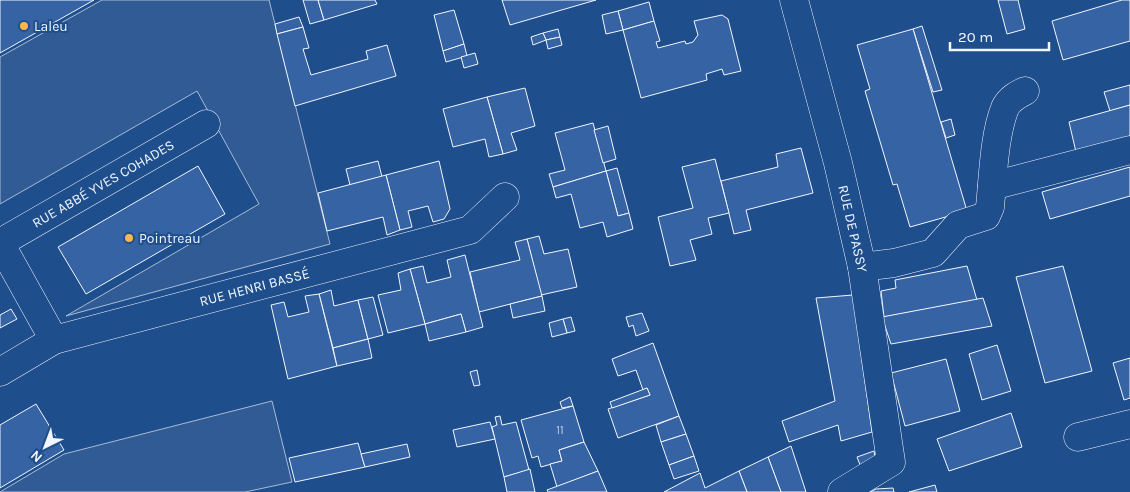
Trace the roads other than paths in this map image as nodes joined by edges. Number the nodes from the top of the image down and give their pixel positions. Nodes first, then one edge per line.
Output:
1 (794, 0) edge
2 (1025, 91) dead end
3 (206, 124) dead end
4 (1130, 150) edge
5 (992, 186) junction
6 (505, 197) dead end
7 (0, 243) edge
8 (862, 267) junction
9 (54, 340) junction
10 (0, 372) edge
11 (1130, 424) edge
12 (1078, 438) dead end
13 (842, 492) edge

1 - 8 street, RUE DE PASSY
2 - 5 street
3 - 7 street, RUE ABBÉ YVES COHADES
4 - 5 street
5 - 8 street
6 - 9 street, RUE HENRI BASSÉ
7 - 9 street, RUE ABBÉ YVES COHADES
8 - 13 street, RUE DE PASSY
9 - 10 street, RUE HENRI BASSÉ
11 - 12 street

